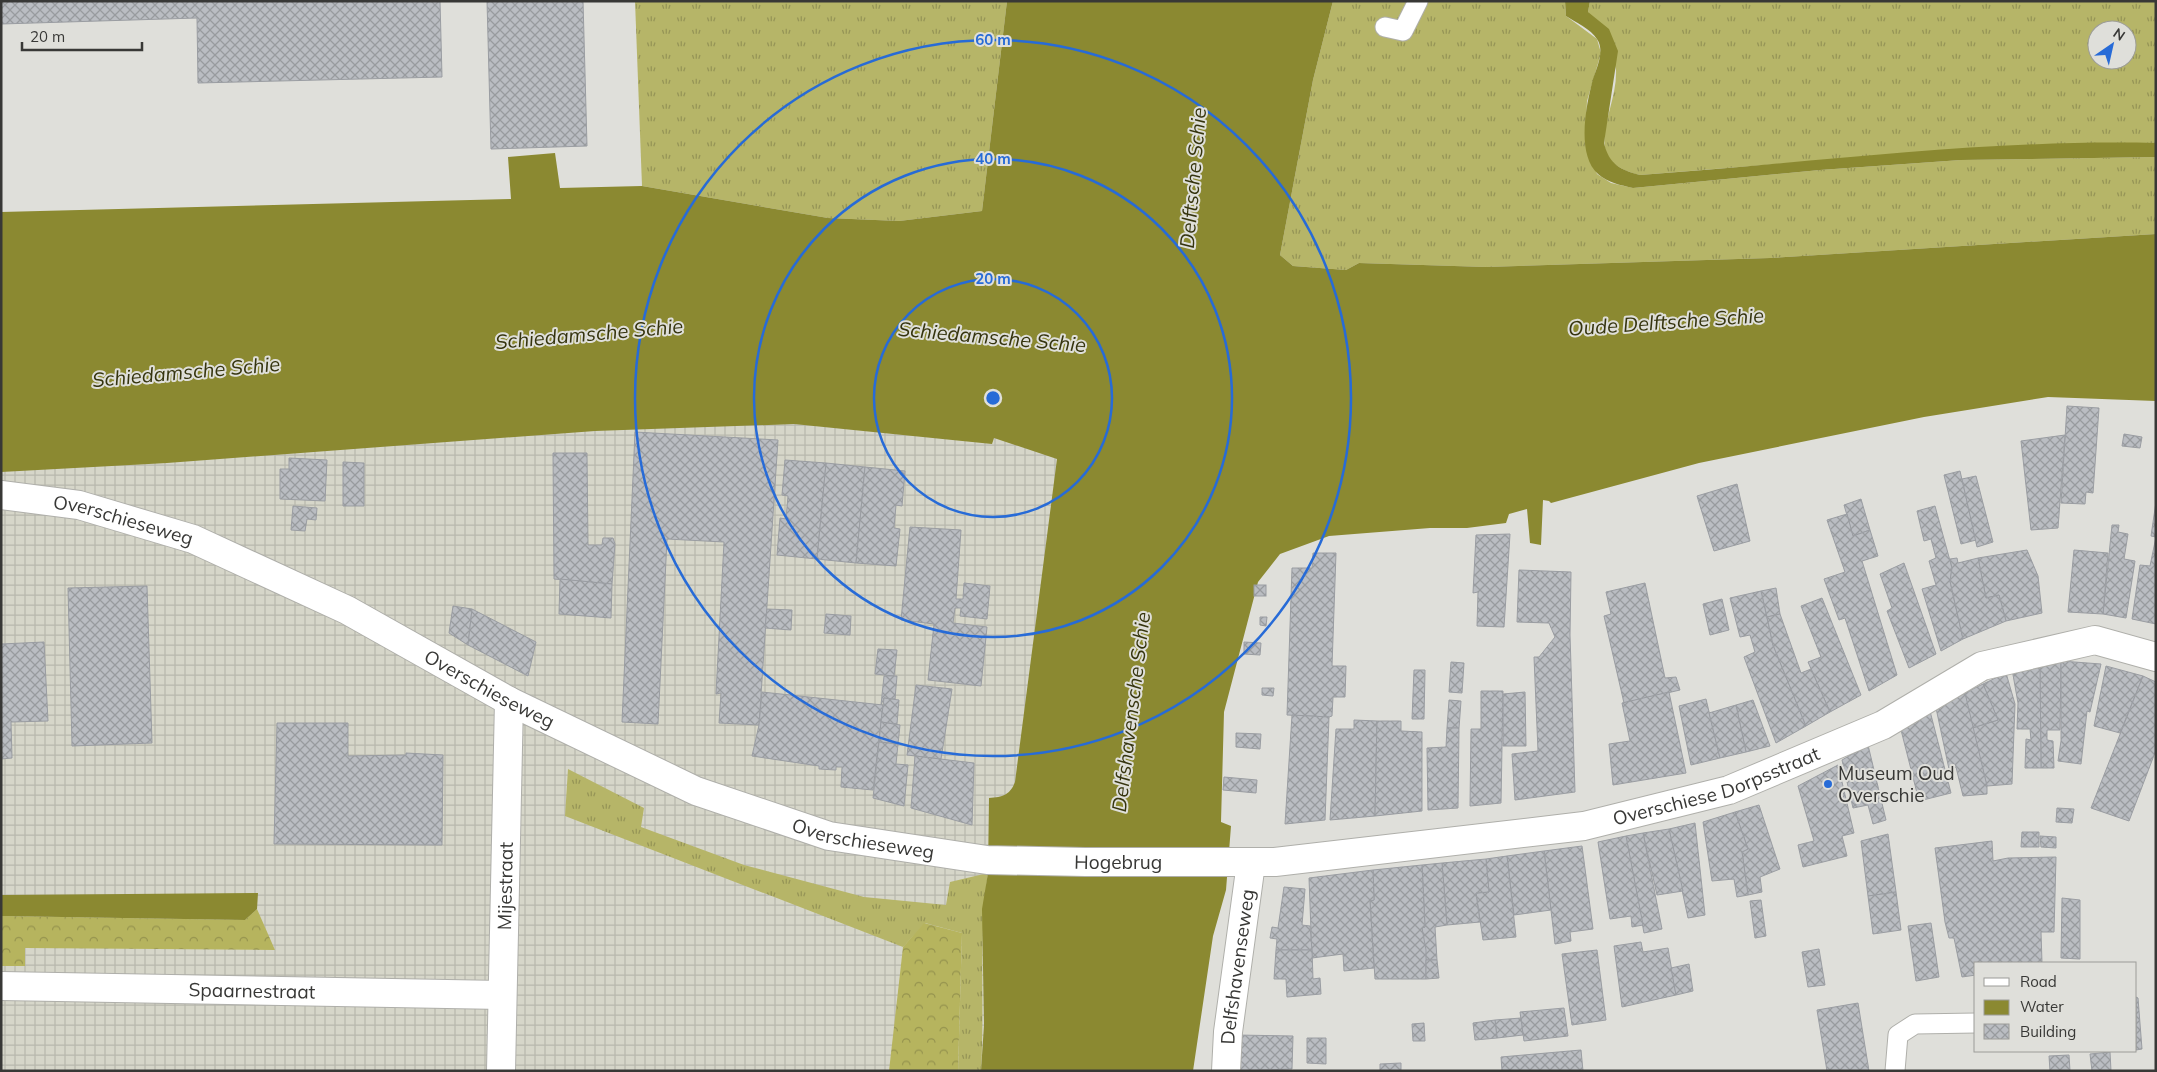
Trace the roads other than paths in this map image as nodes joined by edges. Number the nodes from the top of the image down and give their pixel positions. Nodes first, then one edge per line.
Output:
1 (1418, 1) edge
2 (1385, 27) dead end
3 (1, 494) edge
4 (2156, 657) edge
5 (510, 701) junction
6 (987, 860) joint
7 (1240, 863) junction
8 (1, 986) edge
9 (502, 995) junction
10 (1974, 1023) edge
11 (502, 1071) edge
12 (1226, 1071) edge
13 (1895, 1071) edge

1 - 2 lane
3 - 5 street, Overschieseweg
4 - 7 street, Overschiese Dorpsstraat
5 - 6 street, Overschieseweg
5 - 9 street, Mijestraat
6 - 7 street, Hogebrug
7 - 12 street, Delfshavenseweg
8 - 9 street, Spaarnestraat
9 - 11 street, Mijestraat
10 - 13 lane

